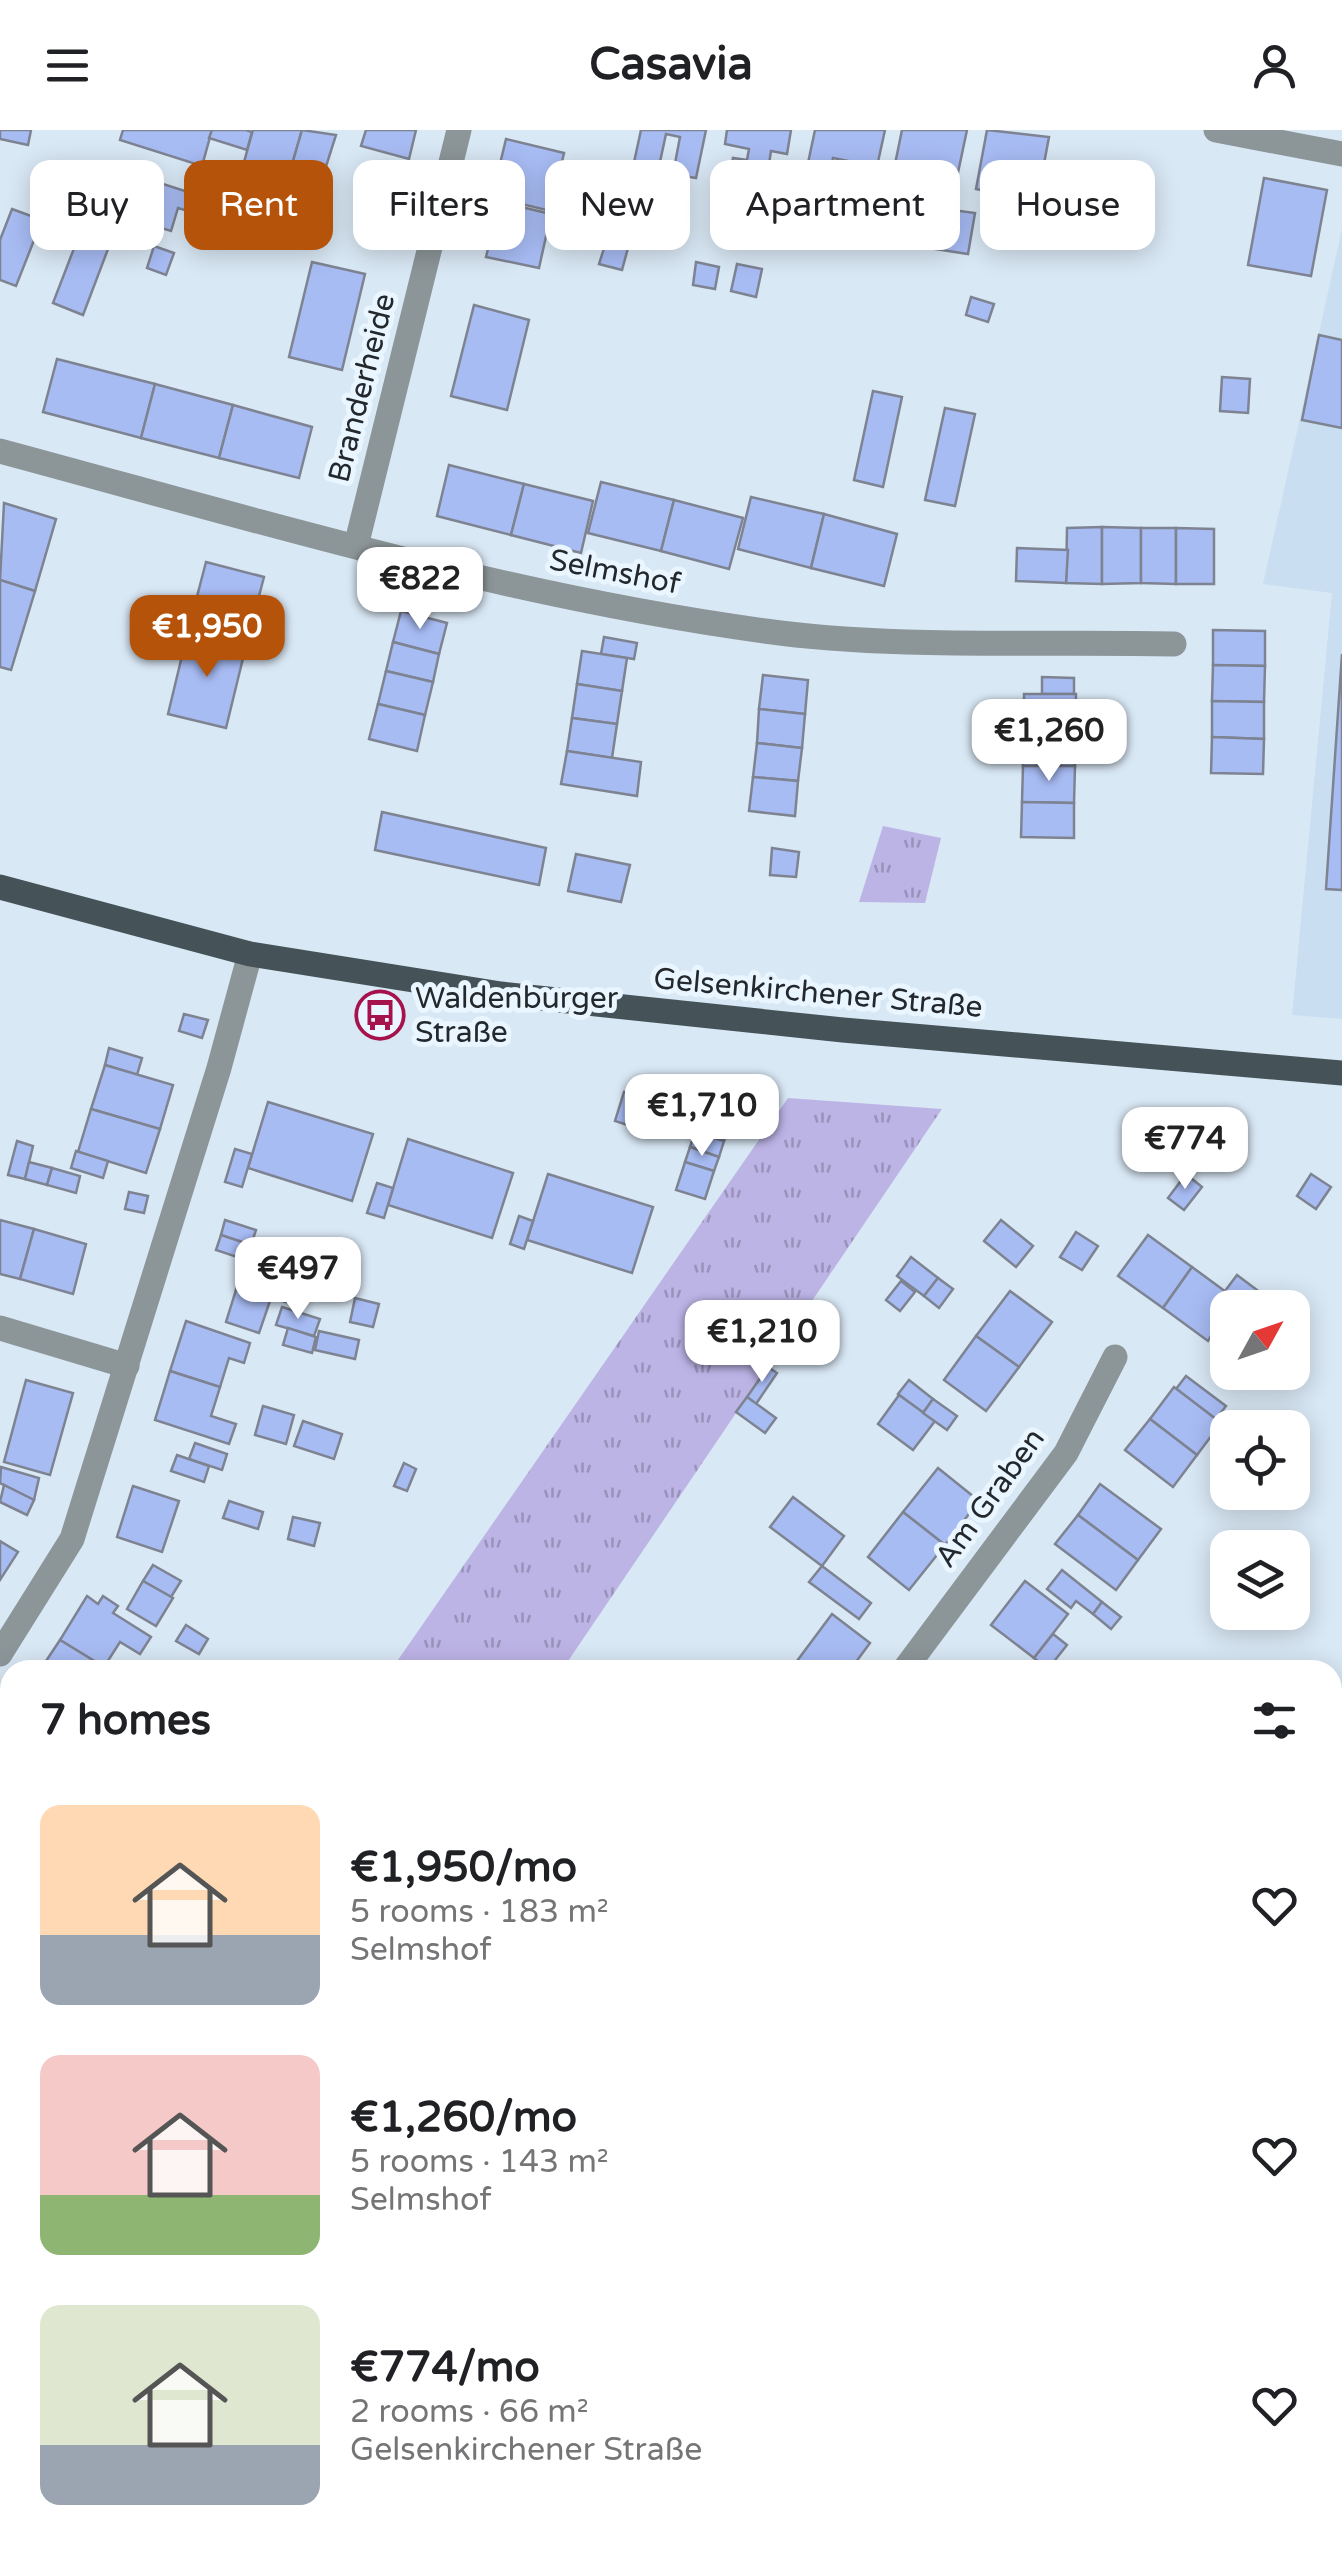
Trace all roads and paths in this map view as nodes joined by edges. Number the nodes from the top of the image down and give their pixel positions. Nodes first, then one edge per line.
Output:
1 (459, 130) edge
2 (1216, 130) edge
3 (1342, 154) edge
4 (0, 451) edge
5 (356, 546) junction
6 (1174, 644) dead end
7 (0, 887) edge
8 (250, 954) junction
9 (1342, 1073) edge
10 (0, 1328) edge
11 (1116, 1357) dead end
12 (127, 1366) junction
13 (0, 1654) edge
14 (911, 1660) edge

1 - 5 street, Branderheide
2 - 3 street
4 - 5 street, Selmshof
5 - 6 street, Selmshof
7 - 8 main road, Gelsenkirchener Straße
8 - 9 main road, Gelsenkirchener Straße
8 - 12 street
10 - 12 street
11 - 14 street, Am Graben
12 - 13 street

